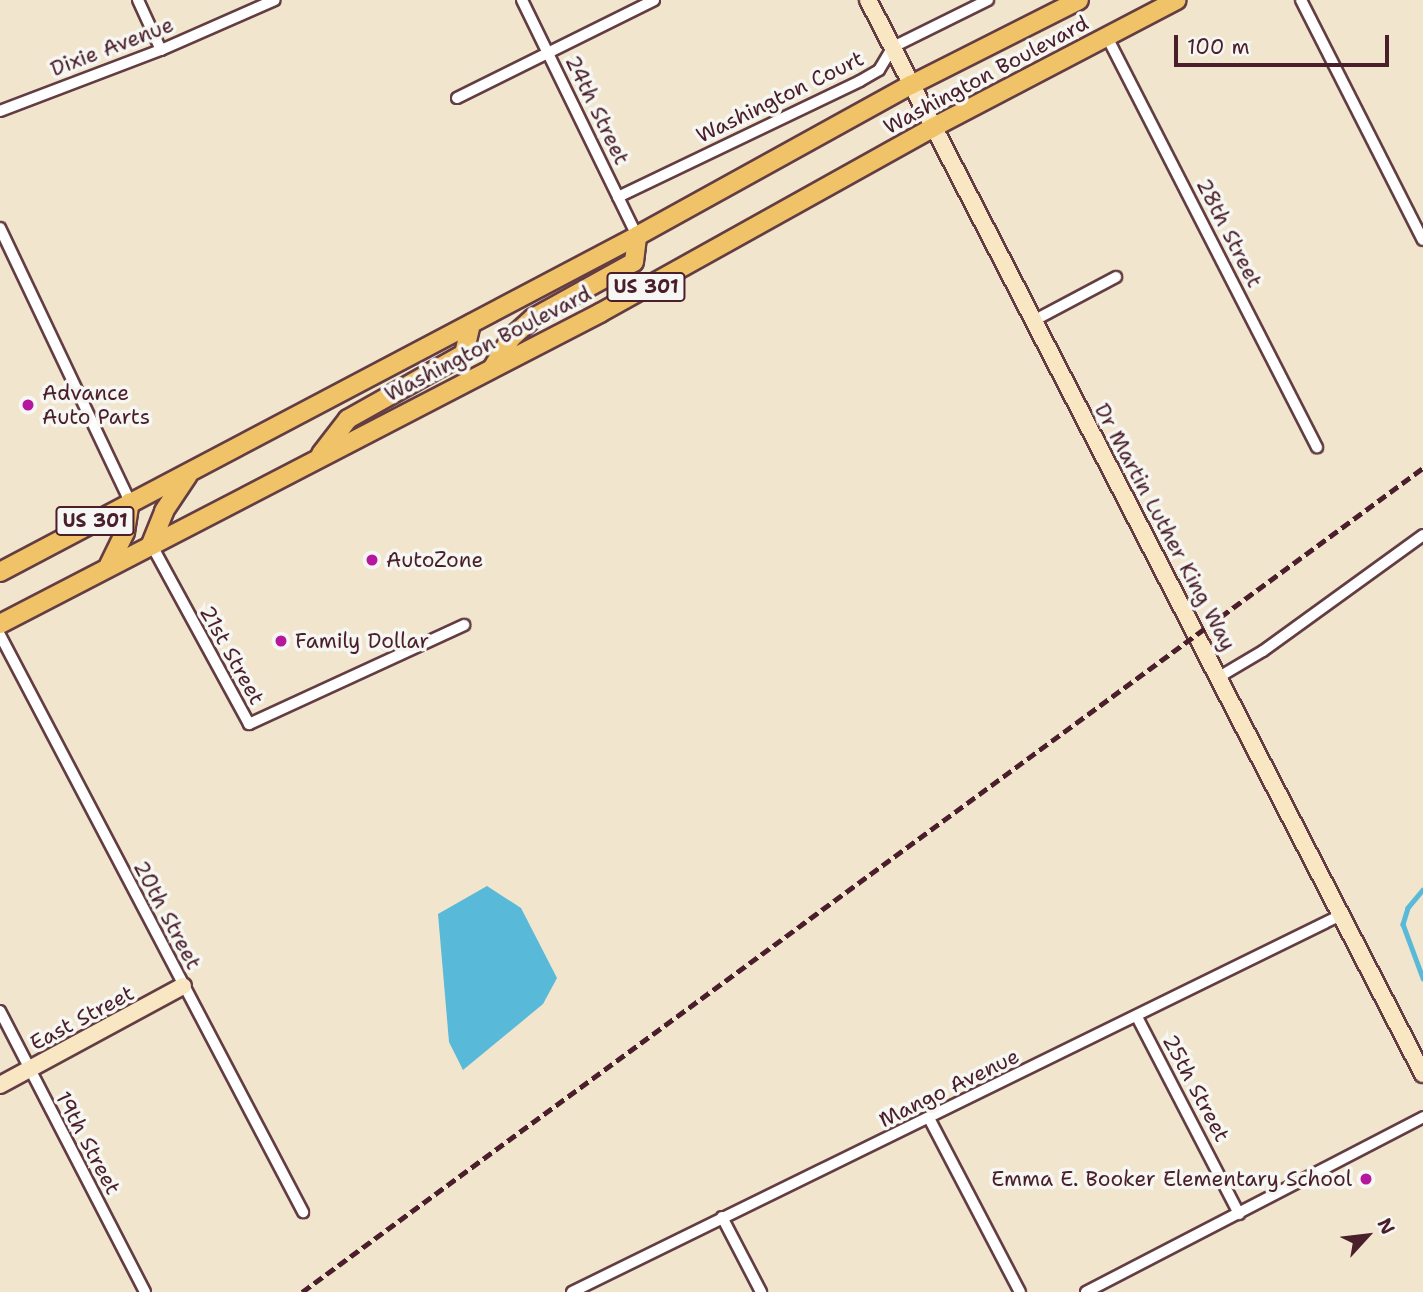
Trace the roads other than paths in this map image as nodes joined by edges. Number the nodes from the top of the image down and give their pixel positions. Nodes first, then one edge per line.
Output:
1 (138, 0) edge
2 (275, 0) edge
3 (522, 0) edge
4 (654, 0) edge
5 (868, 0) edge
6 (988, 0) edge
7 (1079, 0) edge
8 (1177, 0) edge
9 (1301, 0) edge
10 (1107, 37) junction
11 (893, 47) junction
12 (161, 50) junction
13 (548, 54) junction
14 (911, 85) junction
15 (457, 98) dead end
16 (0, 111) edge
17 (932, 128) junction
18 (618, 197) junction
19 (0, 228) edge
20 (637, 236) junction
21 (1423, 240) edge
22 (1116, 277) dead end
23 (1032, 321) junction
24 (471, 324) junction
25 (493, 367) junction
26 (1317, 447) dead end
27 (319, 456) junction
28 (190, 472) junction
29 (130, 502) junction
30 (1423, 535) edge
31 (151, 544) junction
32 (109, 565) junction
33 (0, 572) edge
34 (0, 624) edge
35 (464, 625) dead end
36 (0, 635) edge
37 (1219, 677) junction
38 (1341, 915) junction
39 (183, 986) junction
40 (0, 1010) edge
41 (1137, 1017) junction
42 (28, 1070) junction
43 (1423, 1074) edge
44 (0, 1086) edge
45 (1423, 1117) edge
46 (930, 1120) junction
47 (303, 1212) dead end
48 (1239, 1214) junction
49 (722, 1217) junction
50 (145, 1292) edge
51 (572, 1292) edge
52 (761, 1292) edge
53 (1020, 1292) edge
54 (1086, 1292) edge

1 - 12 street
2 - 12 street, Dixie Avenue
3 - 13 street, 24th Street
4 - 13 street
5 - 11 street, Dr Martin Luther King Way
6 - 11 street
7 - 14 main road, Washington Boulevard / US 301
8 - 10 main road, Washington Boulevard / US 301
9 - 21 street
10 - 17 main road, Washington Boulevard / US 301
10 - 26 street, 28th Street
11 - 14 street, Dr Martin Luther King Way
11 - 18 street, Washington Court
12 - 16 street, Dixie Avenue
13 - 15 street
13 - 18 street, 24th Street
14 - 17 street, Dr Martin Luther King Way
14 - 20 main road, Washington Boulevard / US 301
17 - 23 street, Dr Martin Luther King Way
17 - 25 main road, Washington Boulevard / US 301
18 - 20 street, 24th Street
19 - 29 street
20 - 24 main road, Washington Boulevard / US 301
20 - 25 main road
22 - 23 street
23 - 37 street, Dr Martin Luther King Way
24 - 27 main road
24 - 28 main road, Washington Boulevard / US 301
25 - 27 main road, Washington Boulevard / US 301
27 - 31 main road, Washington Boulevard / US 301
28 - 29 main road, Washington Boulevard / US 301
28 - 31 main road
29 - 32 main road
29 - 33 main road, Washington Boulevard / US 301
30 - 37 street
31 - 32 main road, Washington Boulevard / US 301
31 - 35 street, 21st Street
32 - 34 main road, Washington Boulevard / US 301
36 - 39 street, 20th Street
37 - 38 street, Dr Martin Luther King Way
38 - 41 street, Mango Avenue
38 - 43 street, Dr Martin Luther King Way
39 - 42 street, East Street
39 - 47 street, 20th Street
40 - 42 street, 19th Street
41 - 46 street, Mango Avenue
41 - 48 street, 25th Street
42 - 44 street, East Street
42 - 50 street, 19th Street
45 - 48 street
46 - 49 street, Mango Avenue
46 - 53 street
48 - 54 street
49 - 51 street, Mango Avenue
49 - 52 street

